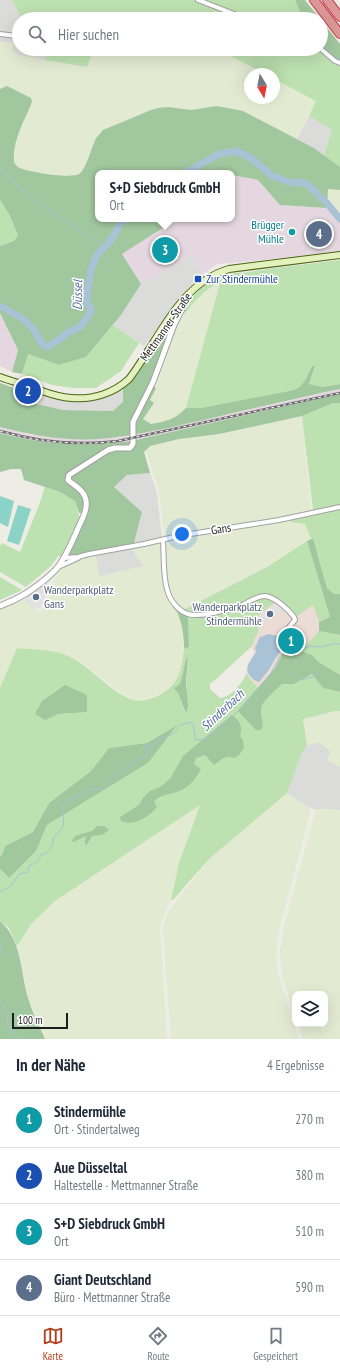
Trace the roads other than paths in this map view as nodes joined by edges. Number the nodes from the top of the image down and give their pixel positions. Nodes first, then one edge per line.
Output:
1 (198, 0) edge
2 (314, 0) edge
3 (327, 0) edge
4 (229, 12) edge
5 (323, 12) edge
6 (340, 17) edge
7 (328, 18) edge
8 (0, 34) edge
9 (340, 34) edge
10 (12, 36) edge
11 (328, 55) edge
12 (340, 63) edge
13 (340, 255) edge
14 (183, 300) junction
15 (0, 377) edge
16 (340, 507) edge
17 (163, 540) junction
18 (78, 557) junction
19 (64, 558) junction
20 (58, 567) junction
21 (0, 606) edge
22 (285, 632) dead end

1 - 4 street
2 - 5 highway
3 - 6 highway
7 - 9 highway
8 - 10 street
11 - 12 street
13 - 14 main road, Mettmanner Straße
14 - 15 main road, Mettmanner Straße
14 - 19 street
16 - 17 street, Gans
17 - 18 street, Gans
17 - 22 street
18 - 19 street, Gans
18 - 20 street, Gans
19 - 20 street
20 - 21 street

